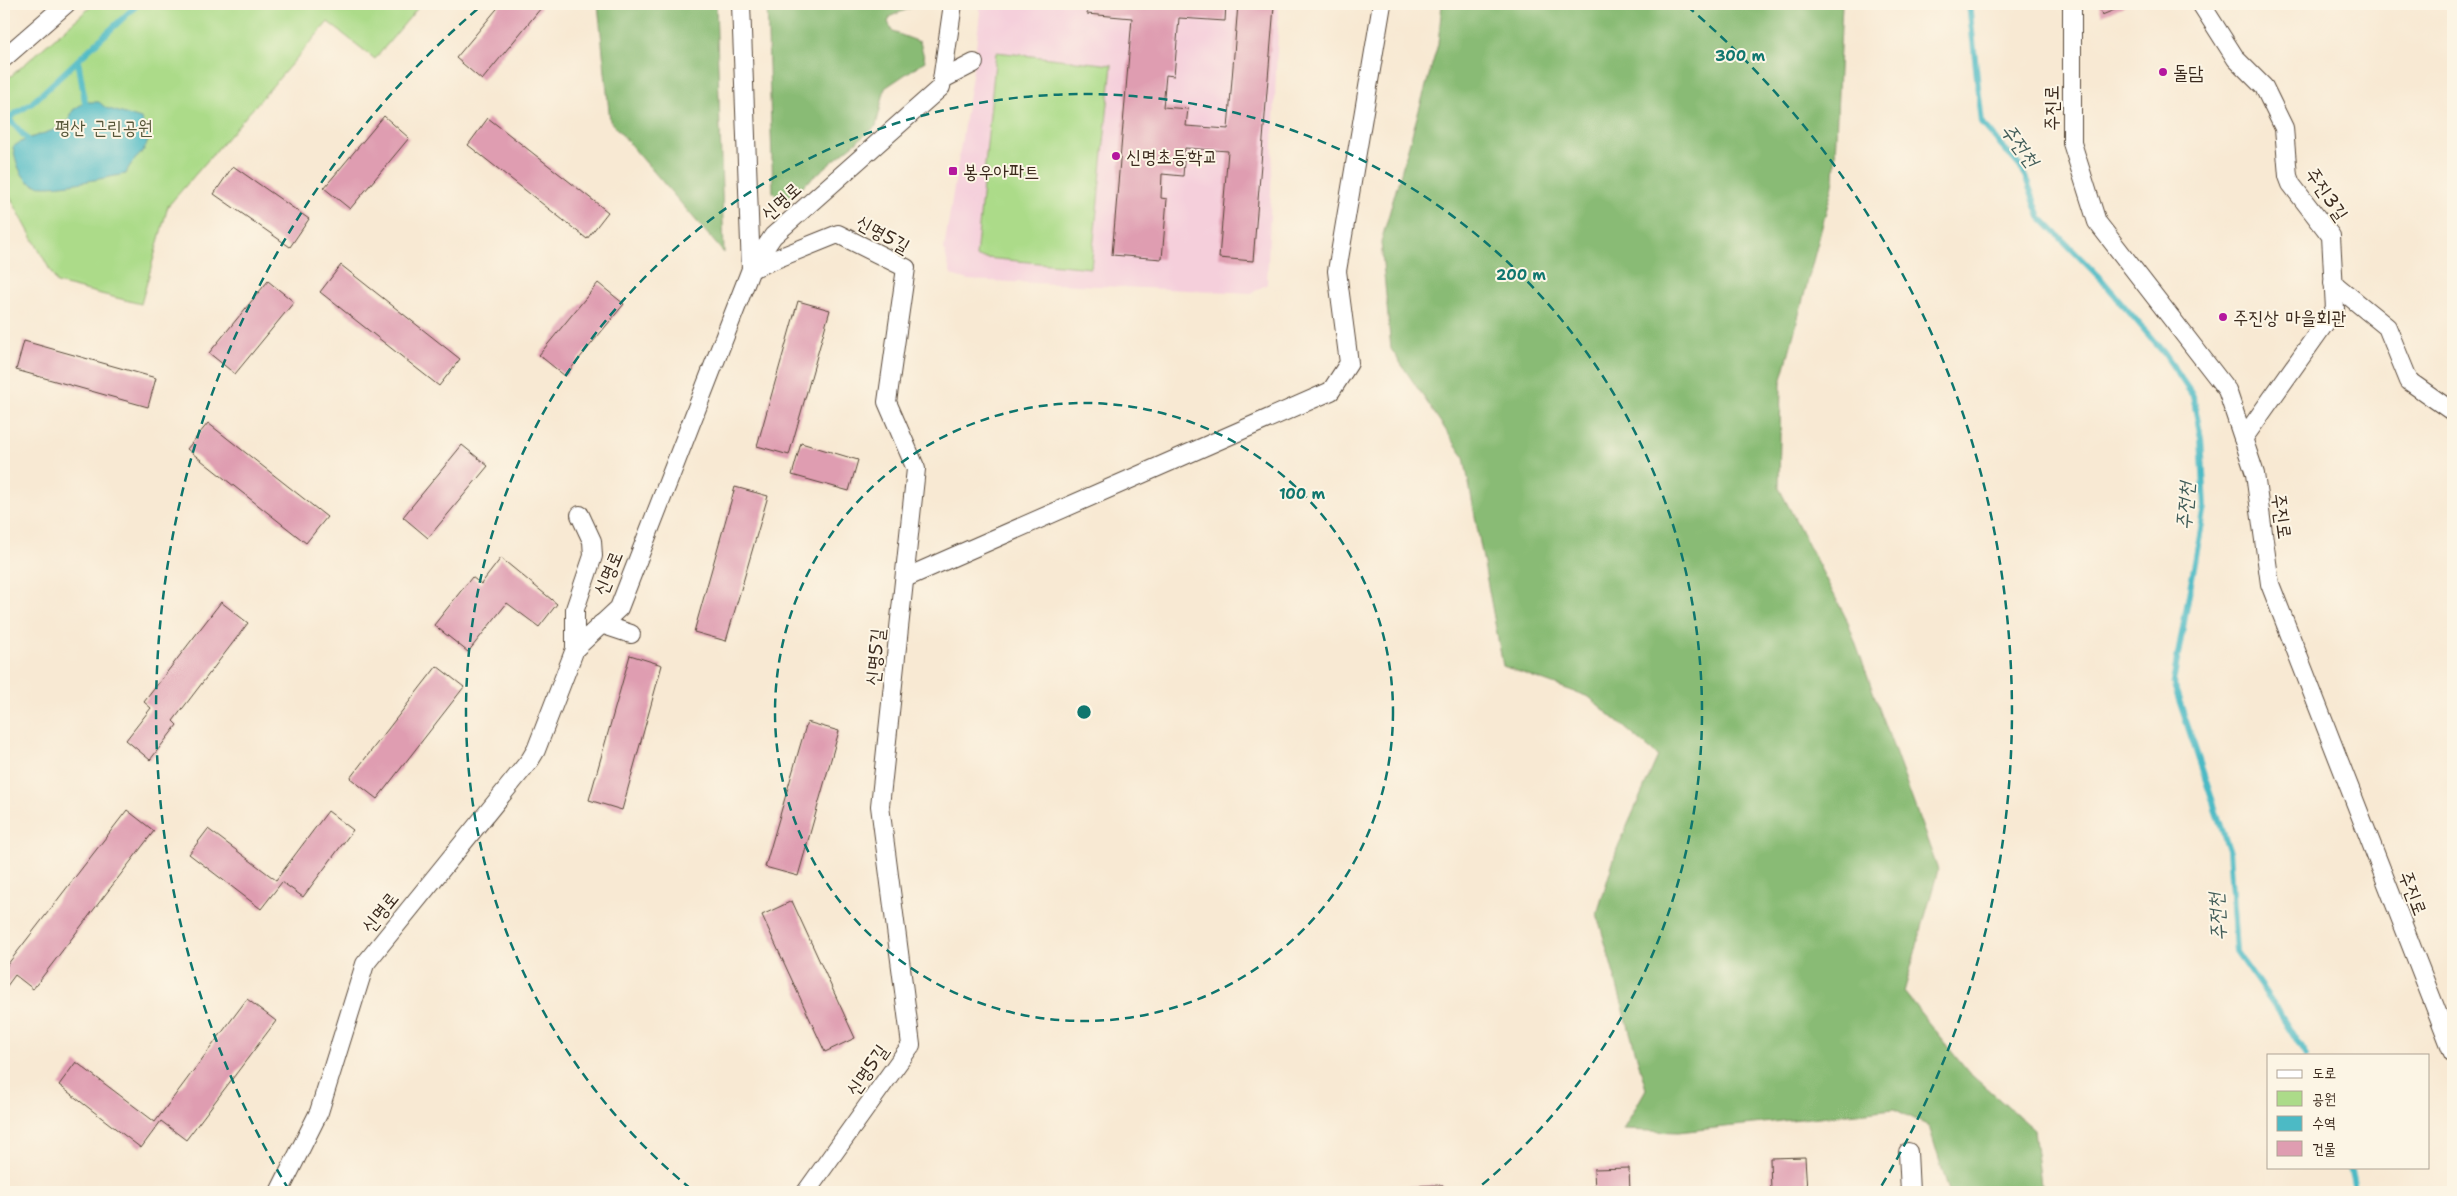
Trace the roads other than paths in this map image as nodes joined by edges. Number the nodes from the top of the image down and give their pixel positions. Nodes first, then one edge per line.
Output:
1 (66, 4) edge
2 (741, 4) edge
3 (952, 4) edge
4 (1382, 4) edge
5 (2072, 4) edge
6 (2201, 4) edge
7 (4, 58) edge
8 (974, 63) dead end
9 (943, 79) junction
10 (751, 269) junction
11 (2333, 283) junction
12 (2453, 412) edge
13 (2243, 439) junction
14 (580, 515) dead end
15 (905, 578) junction
16 (600, 624) junction
17 (631, 634) dead end
18 (575, 648) junction
19 (2453, 1053) edge
20 (1908, 1152) dead end
21 (279, 1192) edge
22 (806, 1192) edge
23 (1910, 1192) edge

1 - 7 street
2 - 10 street
3 - 9 street
4 - 15 street
5 - 13 street, 주진로
6 - 11 street, 주진3길
8 - 9 street
9 - 10 street, 신명로
10 - 15 street, 신명5길
10 - 16 street, 신명로
11 - 12 street
11 - 13 street, 주진3길
13 - 19 street, 주진로
14 - 18 street
15 - 22 street, 신명5길
16 - 17 street
16 - 18 street, 신명로
18 - 21 street, 신명로
20 - 23 street

